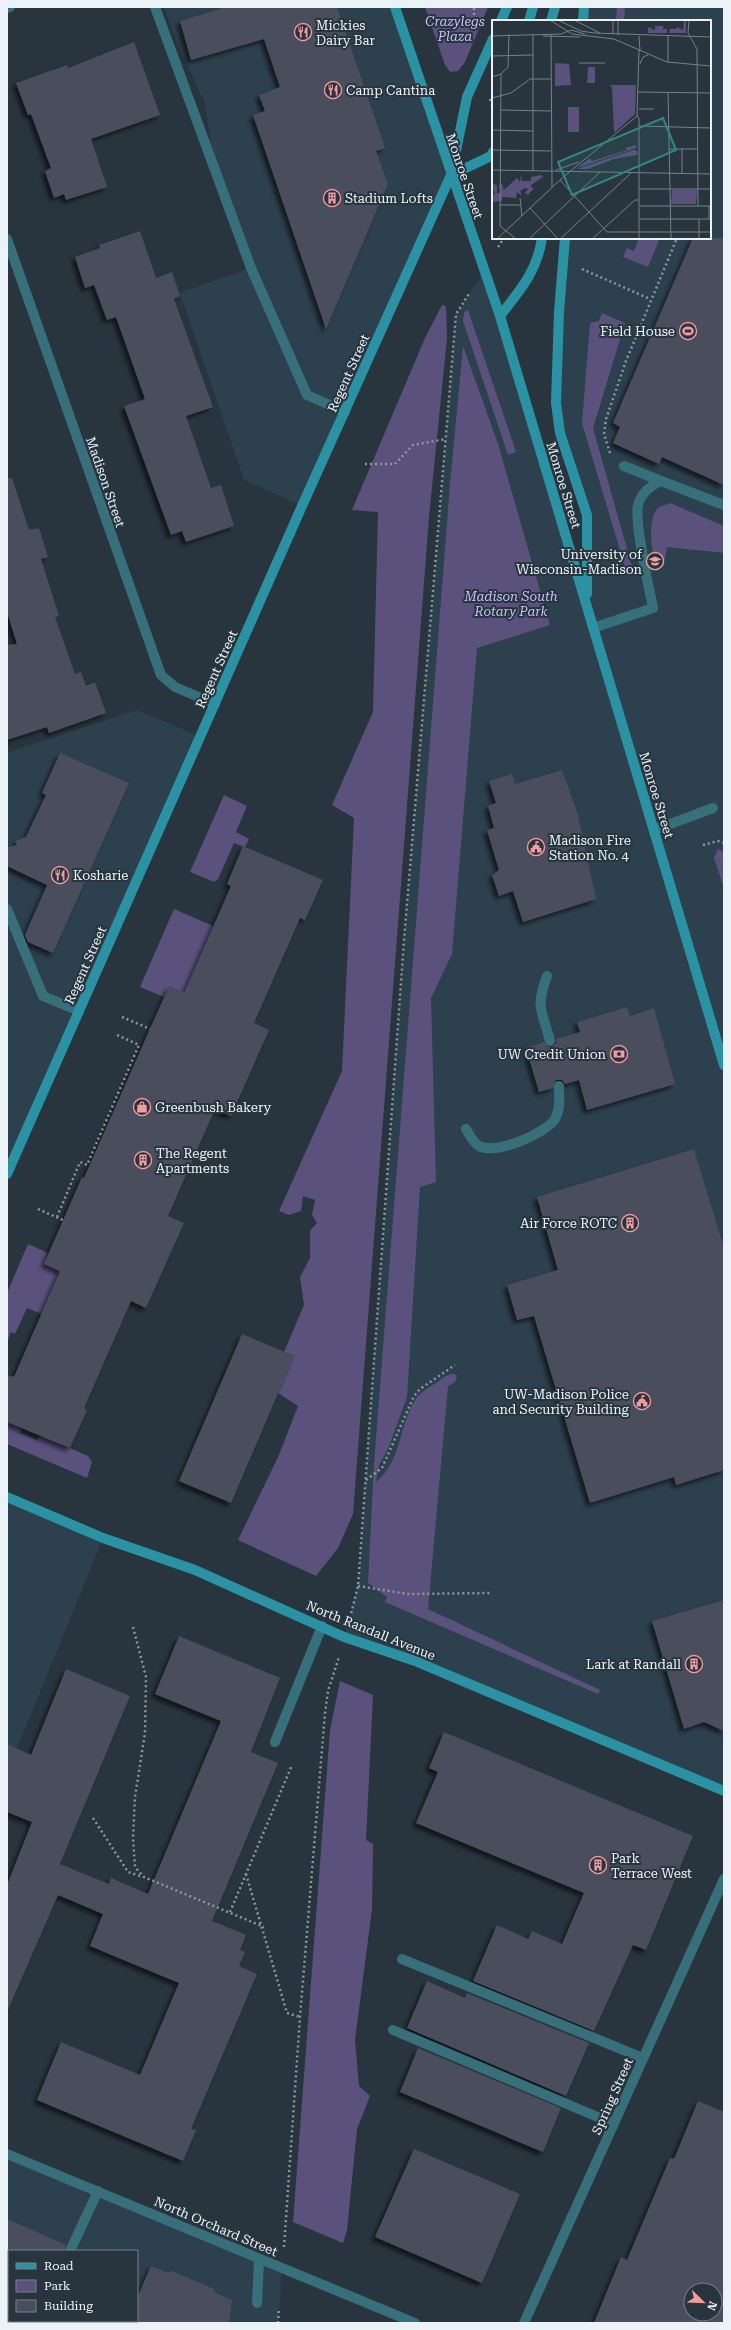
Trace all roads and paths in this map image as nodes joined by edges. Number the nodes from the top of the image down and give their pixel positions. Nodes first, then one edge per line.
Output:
1 (155, 7) edge
2 (395, 7) edge
3 (474, 7) edge
4 (507, 7) edge
5 (534, 7) edge
6 (555, 7) edge
7 (584, 7) edge
8 (501, 20) edge
9 (529, 20) edge
10 (551, 20) edge
11 (582, 20) edge
12 (474, 33) dead end
13 (492, 41) edge
14 (492, 154) edge
15 (451, 175) junction
16 (7, 239) edge
17 (542, 239) edge
18 (565, 239) edge
19 (677, 239) edge
20 (582, 269) dead end
21 (650, 299) junction
22 (464, 301) dead end
23 (500, 316) junction
24 (345, 412) junction
25 (446, 439) junction
26 (611, 456) dead end
27 (365, 464) dead end
28 (624, 466) dead end
29 (660, 481) junction
30 (724, 505) edge
31 (587, 606) junction
32 (593, 628) junction
33 (215, 704) junction
34 (714, 808) dead end
35 (654, 830) junction
36 (724, 843) edge
37 (703, 845) dead end
38 (7, 909) edge
39 (546, 976) dead end
40 (79, 1011) junction
41 (122, 1017) dead end
42 (150, 1029) dead end
43 (114, 1034) dead end
44 (550, 1041) dead end
45 (724, 1065) edge
46 (559, 1086) dead end
47 (466, 1129) dead end
48 (7, 1174) edge
49 (38, 1210) dead end
50 (57, 1218) junction
51 (63, 1220) dead end
52 (455, 1365) dead end
53 (365, 1480) junction
54 (7, 1497) edge
55 (358, 1586) junction
56 (492, 1593) dead end
57 (355, 1597) dead end
58 (322, 1626) junction
59 (133, 1627) dead end
60 (334, 1675) dead end
61 (275, 1742) dead end
62 (292, 1765) dead end
63 (724, 1791) edge
64 (93, 1818) dead end
65 (246, 1873) junction
66 (144, 1878) junction
67 (724, 1879) edge
68 (230, 1912) junction
69 (264, 1927) junction
70 (402, 1959) dead end
71 (300, 2017) junction
72 (393, 2030) dead end
73 (644, 2058) junction
74 (614, 2124) junction
75 (7, 2154) edge
76 (98, 2191) junction
77 (285, 2223) dead end
78 (70, 2250) edge
79 (259, 2259) junction
80 (257, 2303) dead end
81 (279, 2308) dead end
82 (278, 2323) edge
83 (415, 2323) edge
84 (524, 2323) edge

1 - 24 street
2 - 15 main road, Monroe Street
3 - 12 path
4 - 8 main road
5 - 9 main road
6 - 10 main road
7 - 11 main road
13 - 15 main road, Regent Street
14 - 15 main road
15 - 23 main road, Monroe Street
15 - 24 main road, Regent Street
16 - 33 street, Madison Street
17 - 23 main road
18 - 31 main road
19 - 21 path
20 - 21 path
21 - 26 path
22 - 25 path
23 - 31 main road, Monroe Street
24 - 33 main road, Regent Street
25 - 27 path
25 - 53 path
28 - 29 street
29 - 30 street
29 - 32 street
31 - 32 main road, Monroe Street
32 - 35 main road, Monroe Street
33 - 40 main road, Regent Street
34 - 35 street
35 - 45 main road, Monroe Street
36 - 37 path
38 - 40 street
39 - 44 street
40 - 48 main road, Regent Street
41 - 42 path
43 - 50 path
46 - 47 street
49 - 50 path
50 - 51 path
52 - 53 path
53 - 55 path
54 - 58 main road, North Randall Avenue
55 - 56 path
55 - 57 path
58 - 61 street
58 - 63 main road, North Randall Avenue
59 - 66 path
60 - 71 path
62 - 65 path
64 - 66 path
65 - 68 path
65 - 69 path
66 - 68 path
67 - 73 street, Spring Street
68 - 69 path
69 - 71 path
70 - 73 street
71 - 77 path
72 - 74 street
73 - 74 street, Spring Street
74 - 84 street, Spring Street
75 - 76 street, North Orchard Street
76 - 78 street
76 - 79 street, North Orchard Street
79 - 80 street
79 - 83 street, North Orchard Street
81 - 82 path

